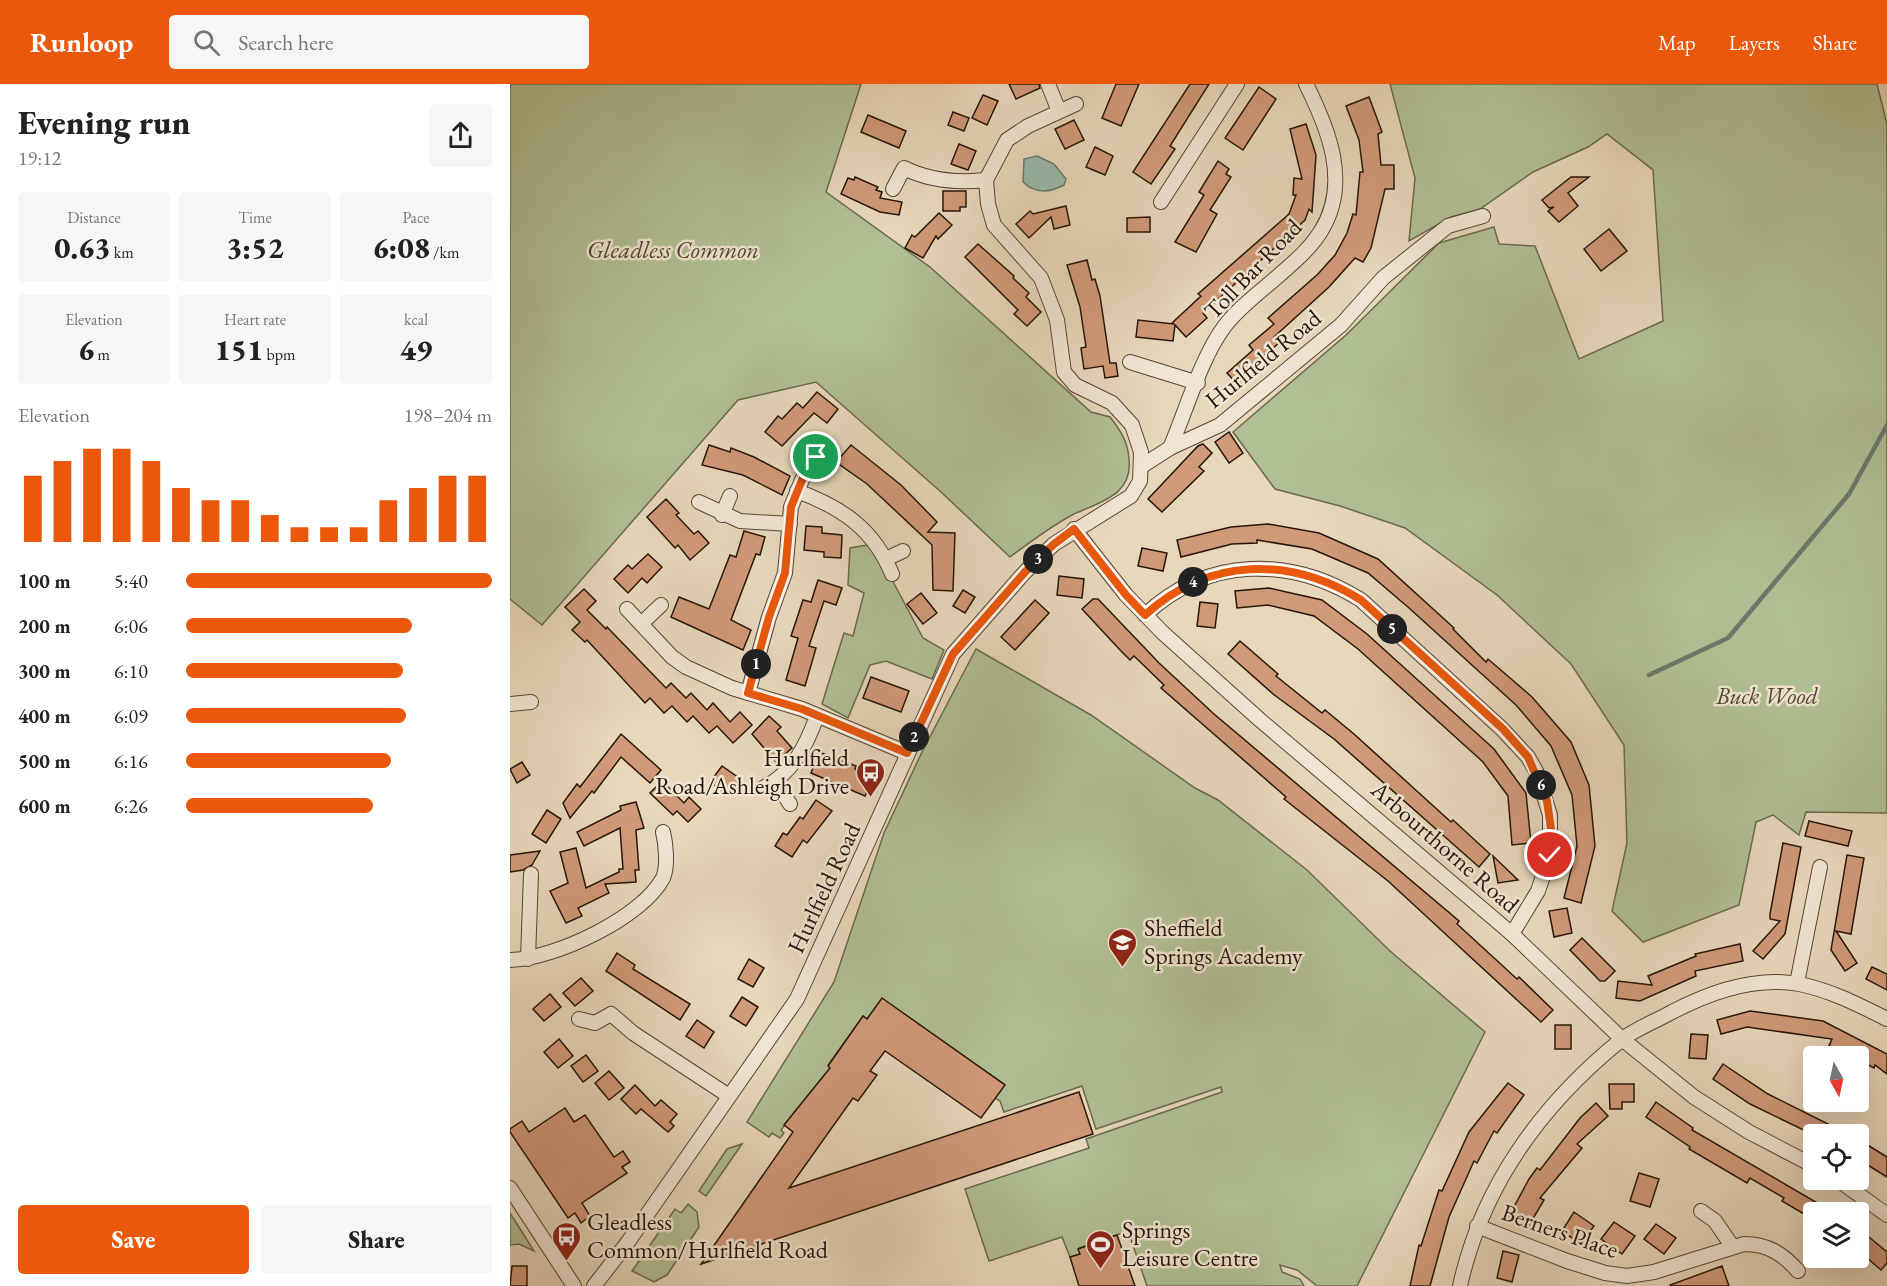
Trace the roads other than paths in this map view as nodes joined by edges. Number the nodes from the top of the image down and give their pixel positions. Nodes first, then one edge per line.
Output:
1 (1048, 84) edge
2 (1237, 84) edge
3 (1306, 84) edge
4 (1076, 104) dead end
5 (1059, 111) junction
6 (986, 180) junction
7 (893, 189) dead end
8 (1161, 202) dead end
9 (1483, 216) dead end
10 (1130, 362) dead end
11 (1198, 383) junction
12 (1170, 448) junction
13 (816, 457) dead end
14 (1142, 466) junction
15 (797, 491) junction
16 (730, 496) dead end
17 (699, 502) dead end
18 (722, 514) junction
19 (790, 524) junction
20 (1074, 529) junction
21 (903, 551) dead end
22 (886, 559) junction
23 (892, 574) dead end
24 (661, 604) dead end
25 (627, 609) dead end
26 (1145, 615) junction
27 (641, 624) junction
28 (748, 693) junction
29 (531, 702) dead end
30 (510, 704) edge
31 (817, 716) junction
32 (907, 753) junction
33 (790, 804) dead end
34 (663, 832) dead end
35 (1820, 867) dead end
36 (531, 874) dead end
37 (1512, 934) junction
38 (528, 959) junction
39 (510, 960) edge
40 (1797, 984) junction
41 (579, 1019) dead end
42 (1887, 1019) edge
43 (1622, 1039) junction
44 (729, 1096) junction
45 (1803, 1160) edge
46 (510, 1188) edge
47 (1853, 1190) edge
48 (1701, 1211) dead end
49 (1887, 1215) edge
50 (1477, 1226) junction
51 (1732, 1246) junction
52 (1798, 1271) dead end
53 (574, 1286) edge
54 (594, 1286) edge
55 (1460, 1286) edge

1 - 5 street
2 - 8 street
3 - 11 street, Toll Bar Road
4 - 5 street
5 - 6 street
6 - 7 street
6 - 14 street
9 - 12 street, Hurlfield Road
10 - 11 street
11 - 12 street, Toll Bar Road
12 - 14 street, Hurlfield Road
13 - 15 street
14 - 20 street, Hurlfield Road
15 - 19 street
15 - 22 street
16 - 18 street
17 - 18 street
18 - 19 street
19 - 28 street
20 - 26 street, Arbourthorne Road
20 - 32 street, Hurlfield Road
21 - 22 street
22 - 23 street
24 - 27 street
25 - 27 street
26 - 37 street, Arbourthorne Road
26 - 37 street
27 - 28 street
28 - 31 street
29 - 30 street
31 - 32 street
31 - 33 street
32 - 44 street, Hurlfield Road
34 - 38 street
35 - 40 street
36 - 38 street
37 - 43 street, Arbourthorne Road
38 - 39 street
40 - 42 street
40 - 43 street
41 - 44 street
43 - 45 street, Arbourthorne Road
43 - 50 street
44 - 54 street, Hurlfield Road
46 - 53 street
47 - 49 street
48 - 51 street
50 - 51 street, Berners Place
50 - 55 street
51 - 52 street, Berners Place

